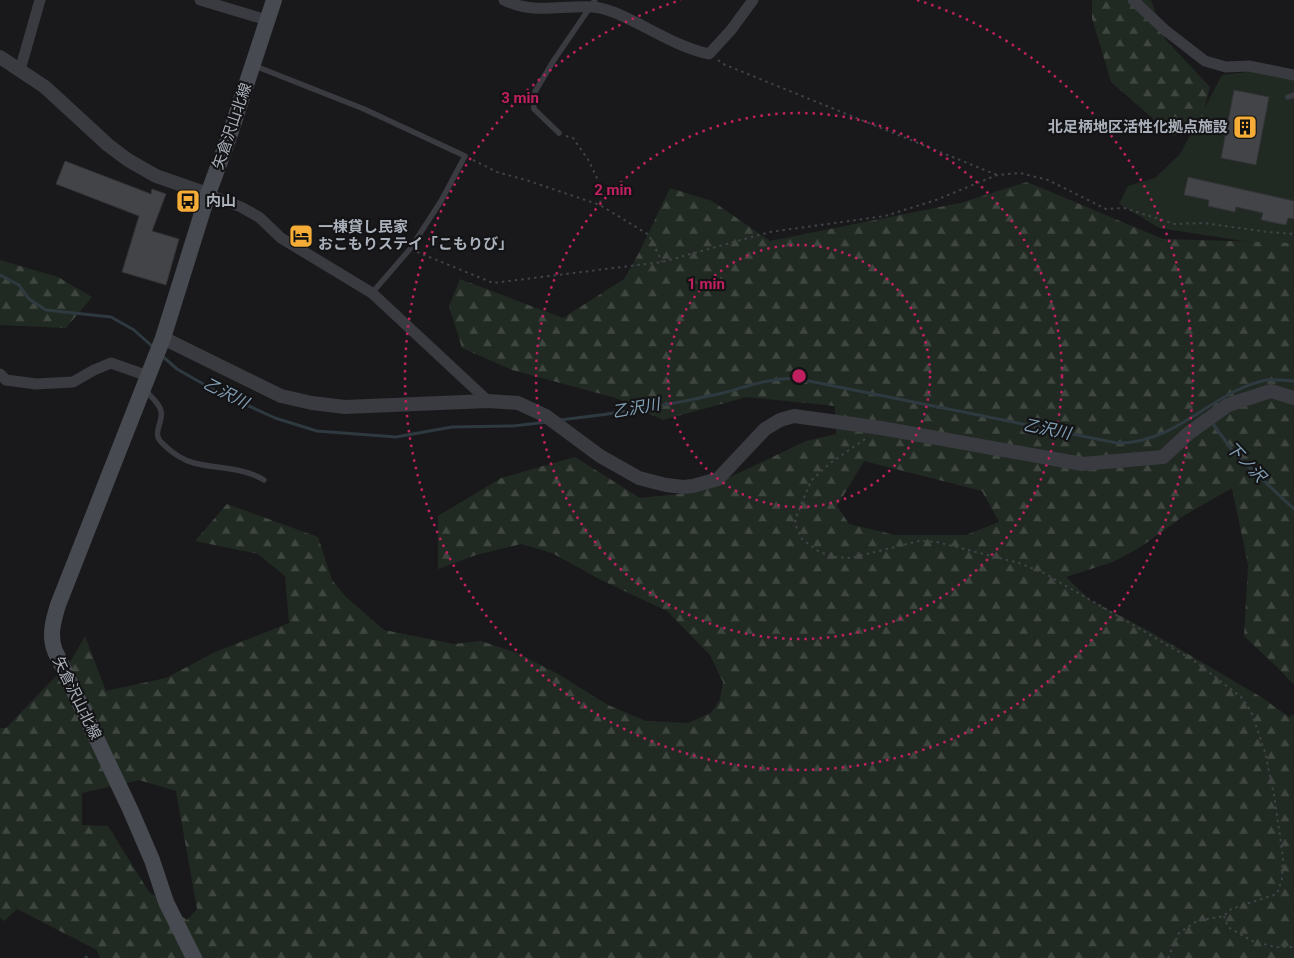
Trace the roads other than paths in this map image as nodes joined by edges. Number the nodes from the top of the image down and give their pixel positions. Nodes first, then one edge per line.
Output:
1 (40, 0) edge
2 (200, 0) edge
3 (274, 0) edge
4 (504, 0) edge
5 (753, 0) edge
6 (1133, 0) edge
7 (594, 3) edge
8 (267, 20) junction
9 (0, 57) edge
10 (253, 65) junction
11 (20, 70) junction
12 (1294, 75) edge
13 (559, 132) road end
14 (208, 194) junction
15 (372, 294) junction
16 (163, 338) junction
17 (0, 374) edge
18 (146, 382) junction
19 (1294, 398) edge
20 (488, 401) junction
21 (264, 480) dead end
22 (194, 958) edge

1 - 11 street
2 - 8 street
3 - 8 main road, 矢倉沢山北線
4 - 7 street
5 - 7 street
6 - 12 street
7 - 13 lane
8 - 10 main road, 矢倉沢山北線
9 - 11 street
10 - 14 main road, 矢倉沢山北線
10 - 15 lane
11 - 14 street
14 - 15 street
14 - 16 main road, 矢倉沢山北線
15 - 20 street
16 - 18 main road, 矢倉沢山北線
16 - 20 street
17 - 18 street
18 - 21 lane
18 - 22 main road, 矢倉沢山北線
19 - 20 street

